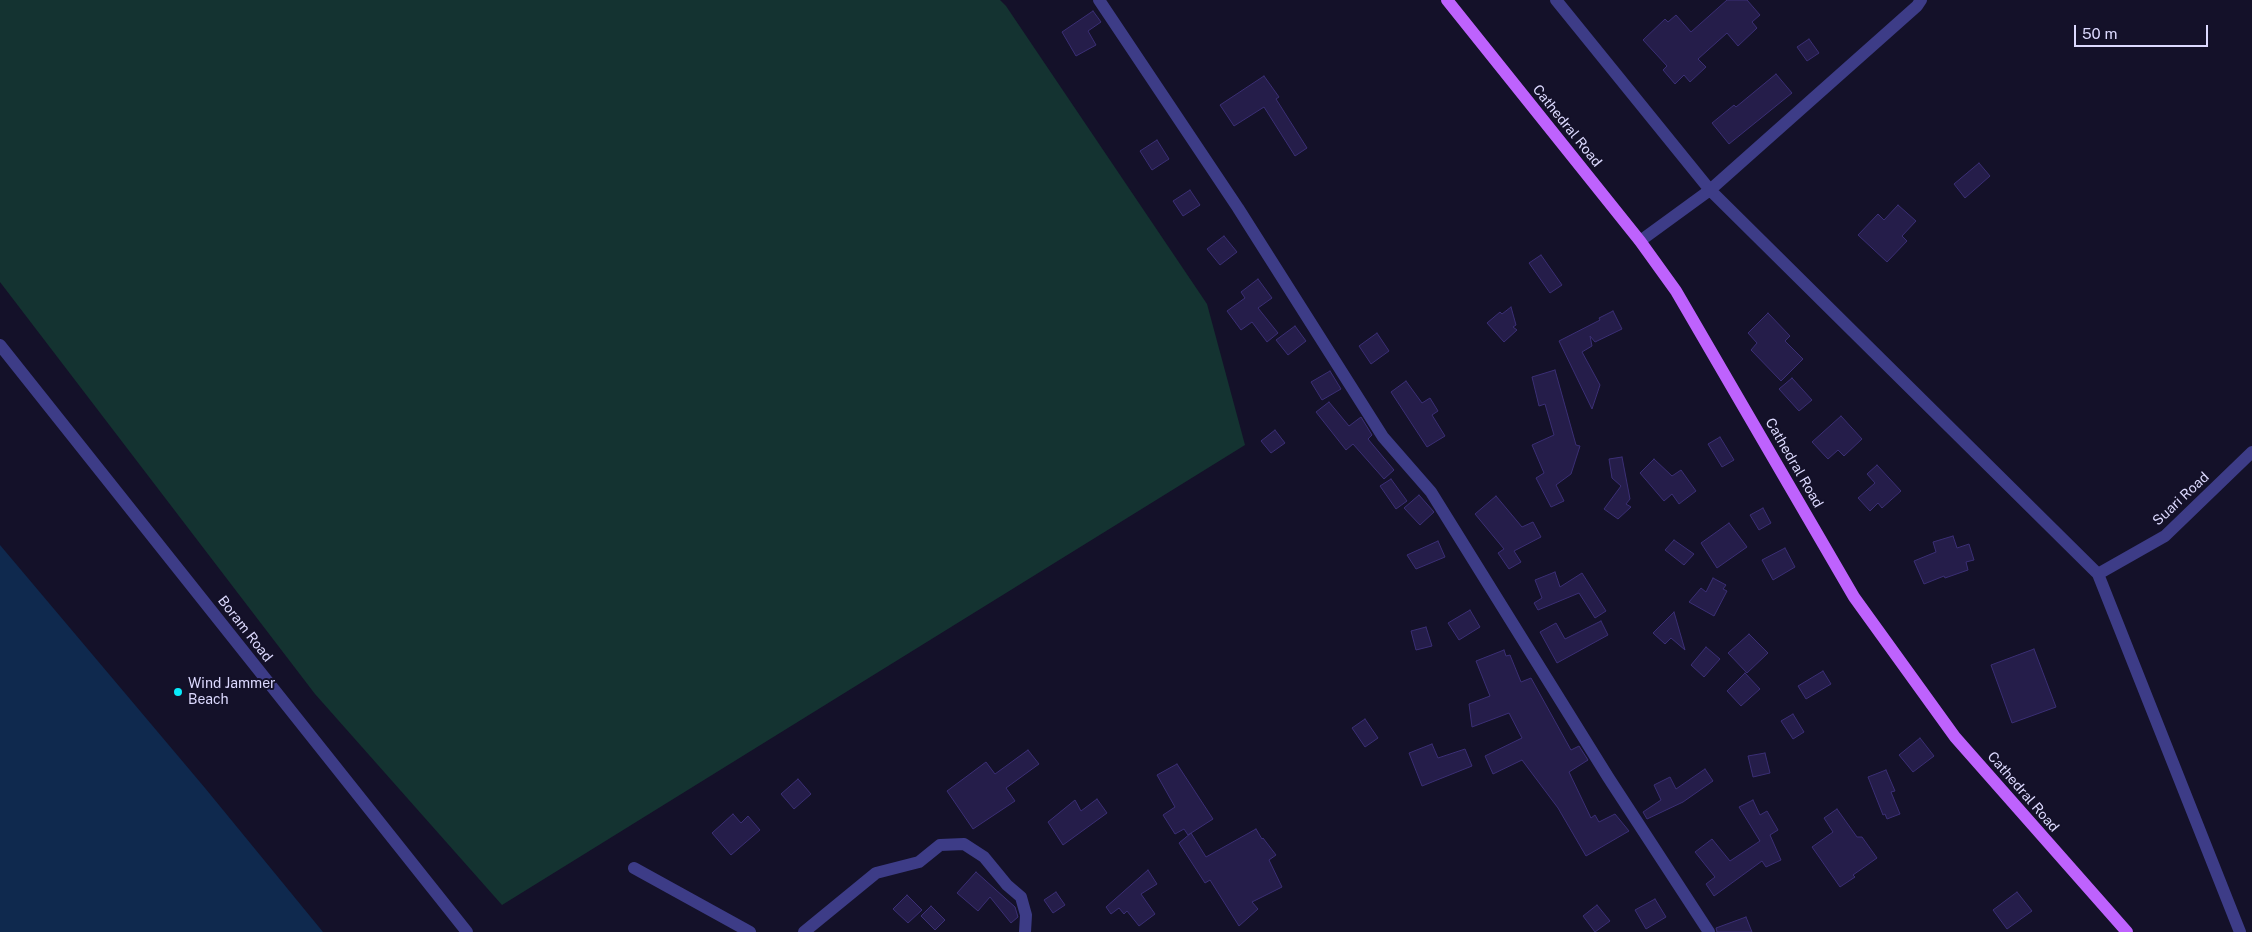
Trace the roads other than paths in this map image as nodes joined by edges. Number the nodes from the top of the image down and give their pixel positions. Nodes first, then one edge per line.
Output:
1 (1100, 0) edge
2 (1447, 0) edge
3 (1556, 0) edge
4 (1921, 0) edge
5 (1710, 190) junction
6 (1640, 241) junction
7 (0, 345) edge
8 (2252, 452) edge
9 (2098, 574) junction
10 (634, 868) dead end
11 (467, 932) edge
12 (750, 932) edge
13 (804, 932) edge
14 (1025, 932) edge
15 (1709, 932) edge
16 (2127, 932) edge
17 (2240, 932) edge

1 - 15 street
2 - 6 main road, Cathedral Road
3 - 5 street
4 - 5 street
5 - 6 street
5 - 9 street
6 - 16 main road, Cathedral Road
7 - 11 street, Boram Road
8 - 9 street, Suari Road
9 - 17 street
10 - 12 street
13 - 14 street

